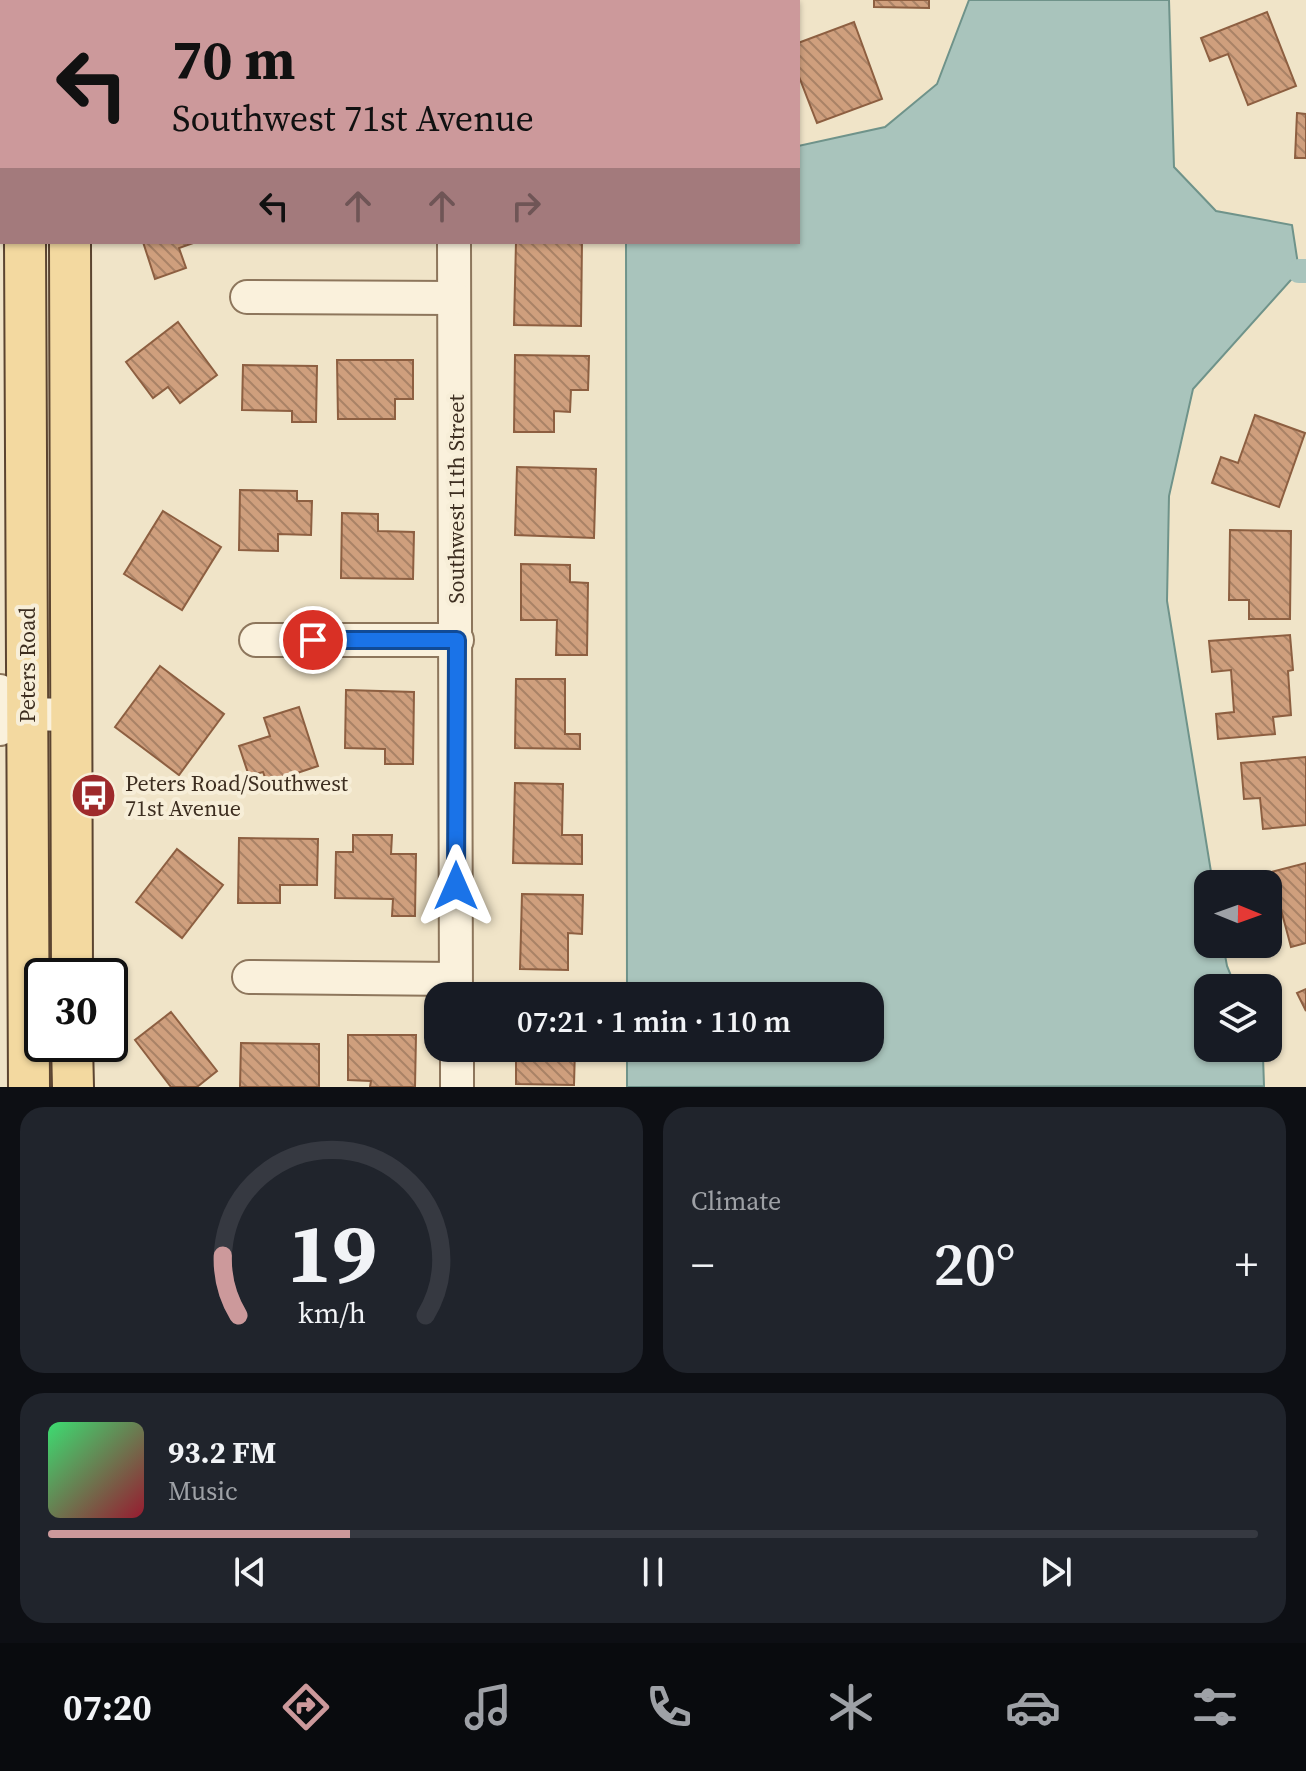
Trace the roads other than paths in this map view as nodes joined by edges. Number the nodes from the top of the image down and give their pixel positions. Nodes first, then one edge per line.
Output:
1 (25, 244) edge
2 (70, 244) edge
3 (454, 244) edge
4 (247, 297) dead end
5 (454, 298) junction
6 (256, 640) dead end
7 (457, 640) junction
8 (9, 712) edge
9 (69, 715) junction
10 (72, 958) edge
11 (249, 977) dead end
12 (456, 982) edge
13 (424, 985) edge
14 (72, 1062) edge
15 (457, 1062) edge
16 (29, 1087) edge
17 (73, 1087) edge
18 (457, 1087) edge

1 - 8 main road, Peters Road
2 - 9 main road, Peters Road
3 - 5 street, Southwest 11th Street
4 - 5 street
5 - 7 street, Southwest 11th Street
6 - 7 street
7 - 12 street, Southwest 11th Street
8 - 9 street
8 - 16 main road, Peters Road
9 - 10 main road, Peters Road
11 - 13 street
14 - 17 main road
15 - 18 street

